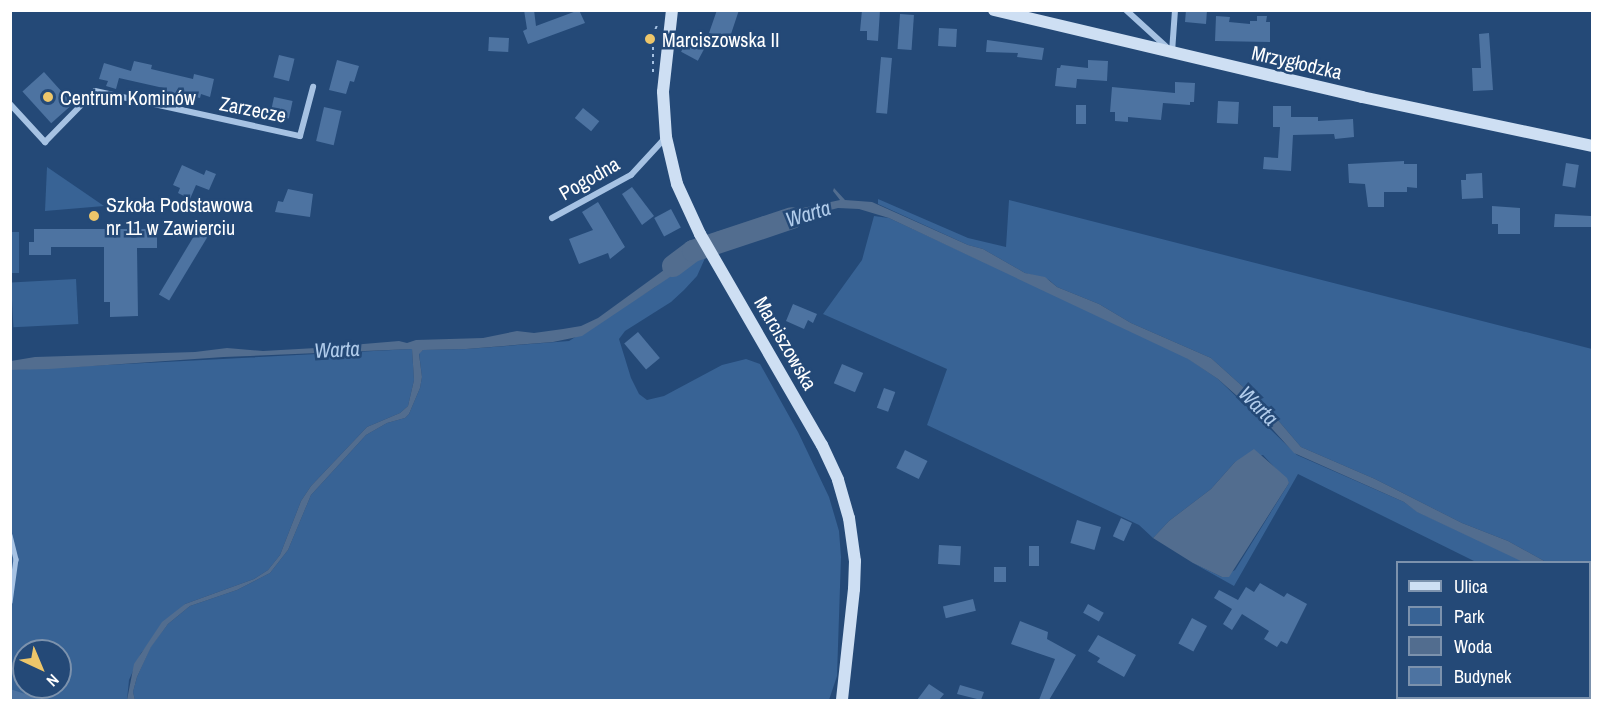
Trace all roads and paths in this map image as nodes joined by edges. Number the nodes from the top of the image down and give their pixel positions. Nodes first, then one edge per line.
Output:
1 (672, 10) edge
2 (994, 10) edge
3 (1126, 10) edge
4 (1175, 10) edge
5 (1172, 52) junction
6 (313, 87) dead end
7 (10, 104) edge
8 (666, 137) junction
9 (1593, 146) edge
10 (552, 218) dead end
11 (10, 535) edge
12 (10, 602) edge
13 (842, 700) edge

1 - 8 street, Marciszowska
2 - 5 street, Mrzygłodzka
3 - 5 street
4 - 5 street
5 - 9 street, Mrzygłodzka
6 - 7 street, Zarzecze
8 - 10 street, Pogodna
8 - 13 street, Marciszowska
11 - 12 lane

